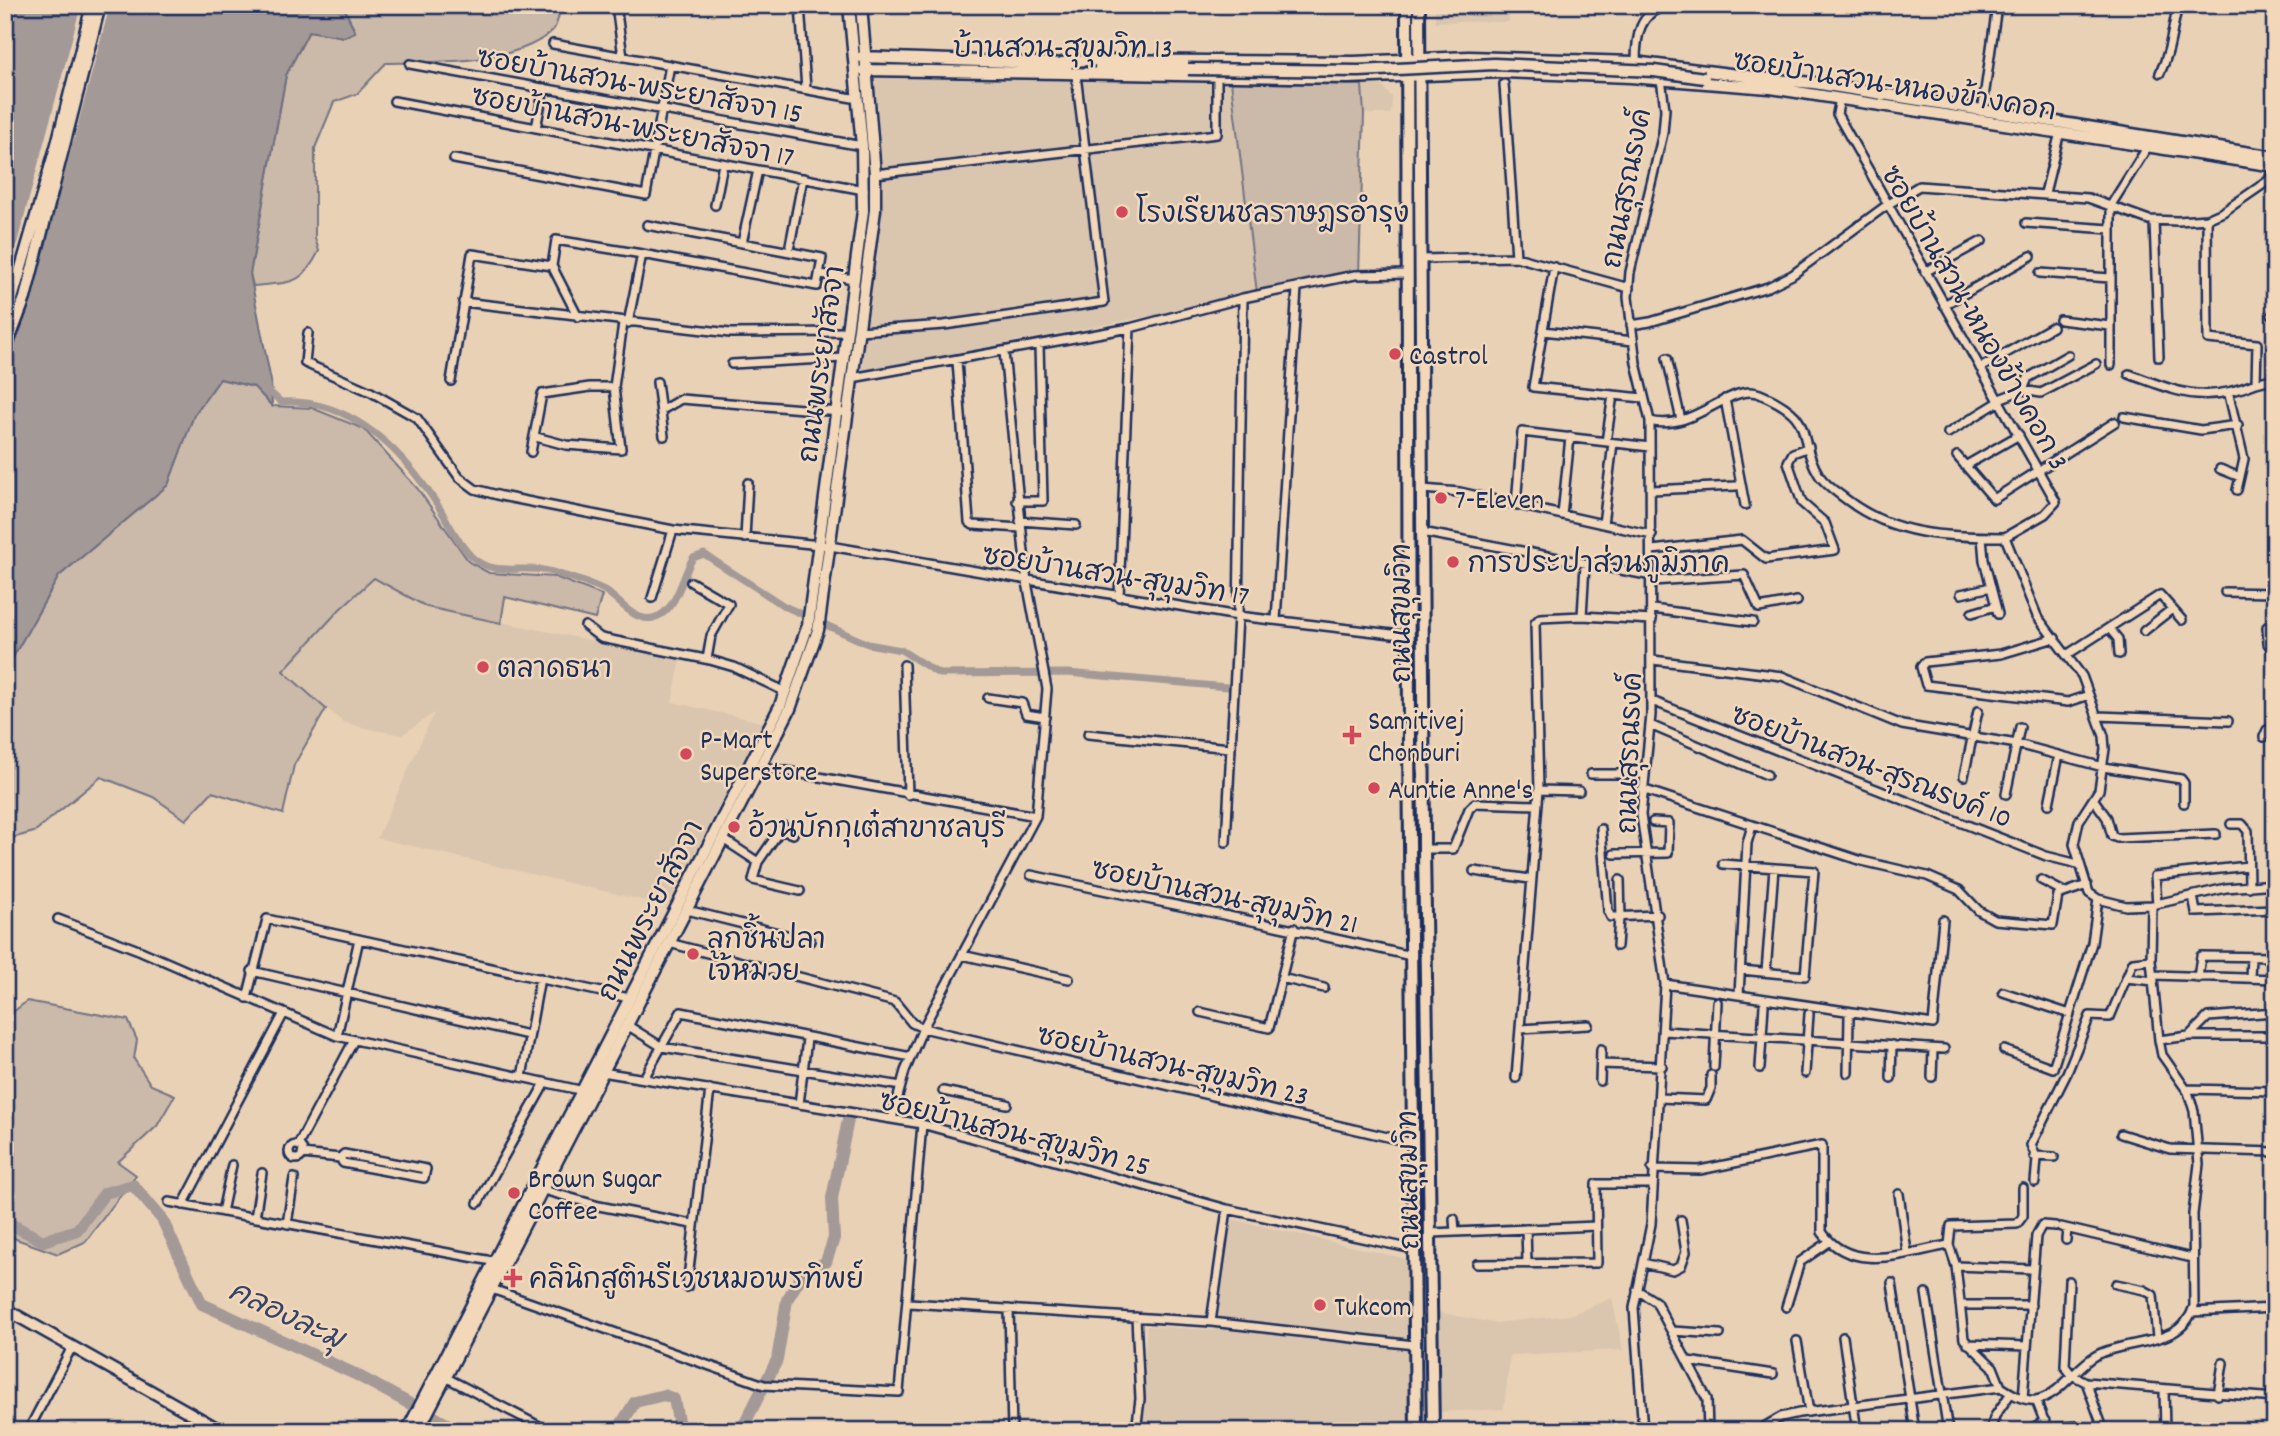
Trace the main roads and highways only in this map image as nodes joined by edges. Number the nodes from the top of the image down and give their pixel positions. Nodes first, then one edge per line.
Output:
1 (92, 5) edge
2 (100, 5) edge
3 (849, 5) edge
4 (861, 5) edge
5 (1407, 5) edge
6 (1419, 5) edge
7 (855, 57) junction
8 (867, 57) junction
9 (1419, 58) junction
10 (1493, 58) junction
11 (1407, 60) junction
12 (1062, 68) junction
13 (856, 69) junction
14 (868, 69) junction
15 (1492, 72) junction
16 (1419, 76) junction
17 (1407, 77) junction
18 (1704, 78) joint
19 (1769, 83) junction
20 (2151, 141) junction
21 (2275, 157) edge
22 (2275, 167) edge
23 (5, 323) edge
24 (5, 351) edge
25 (842, 412) junction
26 (824, 546) junction
27 (755, 766) junction
28 (586, 1092) junction
29 (1429, 1137) junction
30 (1413, 1140) junction
31 (515, 1226) junction
32 (5, 1309) edge
33 (428, 1399) junction
34 (420, 1415) junction
35 (222, 1431) edge
36 (407, 1431) edge
37 (418, 1431) edge
38 (1416, 1431) edge
39 (1433, 1431) edge

1 - 23 main road
2 - 24 main road
3 - 7 main road, ถนนพระยาสัจจา
4 - 8 main road, ถนนพระยาสัจจา
5 - 11 main road, ถนนสุขุมวิท
6 - 9 main road, ถนนสุขุมวิท
7 - 8 main road, บ้านสวน-สุขุมวิท 13
7 - 13 main road, ถนนพระยาสัจจา
8 - 12 main road, บ้านสวน-สุขุมวิท 13
8 - 14 main road, ถนนพระยาสัจจา
9 - 10 main road
9 - 11 main road
9 - 16 main road, ถนนสุขุมวิท
10 - 15 main road
10 - 19 main road
11 - 12 main road
11 - 17 main road, ถนนสุขุมวิท
12 - 14 main road, บ้านสวน-สุขุมวิท 13
12 - 17 main road
12 - 18 main road, บ้านสวน-สุขุมวิท 13, bridge
13 - 14 main road, บ้านสวน-สุขุมวิท 13
13 - 25 main road, ถนนพระยาสัจจา
14 - 25 main road, ถนนพระยาสัจจา
15 - 16 main road
15 - 19 main road
16 - 17 main road
16 - 29 main road, ถนนสุขุมวิท
17 - 30 main road, ถนนสุขุมวิท
18 - 19 main road, ซอยบ้านสวน-หนองข้างคอก
19 - 20 main road, ซอยบ้านสวน-หนองข้างคอก
19 - 20 main road, ซอยบ้านสวน-หนองข้างคอก
20 - 21 main road, ซอยบ้านสวน-หนองข้างคอก
20 - 22 main road, ซอยบ้านสวน-หนองข้างคอก
25 - 26 main road, ถนนพระยาสัจจา
26 - 27 main road, ถนนพระยาสัจจา
26 - 27 main road, ถนนพระยาสัจจา
27 - 28 main road, ถนนพระยาสัจจา
27 - 28 main road, ถนนพระยาสัจจา
28 - 31 main road, ถนนพระยาสัจจา
28 - 31 main road, ถนนพระยาสัจจา
29 - 30 main road
29 - 39 main road, ถนนสุขุมวิท
30 - 38 main road, ถนนสุขุมวิท
31 - 33 main road, ถนนพระยาสัจจา
31 - 33 main road, ถนนพระยาสัจจา
32 - 35 main road
33 - 34 main road, ถนนพระยาสัจจา
34 - 36 main road, ถนนพระยาสัจจา
34 - 37 main road, ถนนพระยาสัจจา

